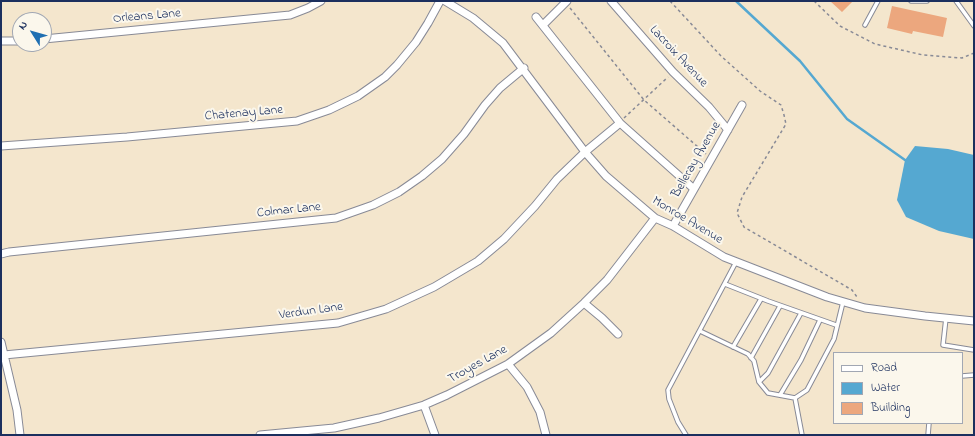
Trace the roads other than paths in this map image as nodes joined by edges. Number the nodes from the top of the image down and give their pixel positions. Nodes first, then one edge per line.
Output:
1 (321, 1) edge
2 (440, 1) edge
3 (445, 1) edge
4 (611, 1) edge
5 (878, 1) edge
6 (911, 1) edge
7 (927, 1) edge
8 (956, 1) edge
9 (567, 2) edge
10 (536, 17) dead end
11 (543, 25) junction
12 (865, 26) dead end
13 (974, 26) edge
14 (52, 38) edge
15 (1, 41) edge
16 (12, 41) edge
17 (524, 68) junction
18 (742, 105) dead end
19 (620, 123) junction
20 (728, 130) junction
21 (1, 146) edge
22 (586, 152) junction
23 (694, 188) junction
24 (655, 218) junction
25 (673, 226) junction
26 (1, 254) edge
27 (736, 262) junction
28 (725, 284) junction
29 (761, 299) junction
30 (843, 302) junction
31 (584, 303) junction
32 (780, 306) junction
33 (801, 313) junction
34 (946, 318) junction
35 (820, 320) junction
36 (974, 321) edge
37 (836, 325) junction
38 (700, 331) junction
39 (618, 334) dead end
40 (1, 342) edge
41 (733, 347) junction
42 (974, 350) edge
43 (4, 355) junction
44 (751, 358) junction
45 (508, 364) junction
46 (974, 375) edge
47 (963, 376) edge
48 (759, 382) junction
49 (780, 395) junction
50 (795, 398) junction
51 (424, 405) junction
52 (929, 424) edge
53 (335, 432) edge
54 (20, 435) edge
55 (260, 435) edge
56 (435, 435) edge
57 (546, 435) edge
58 (686, 435) edge
59 (802, 435) edge
60 (928, 435) edge

1 - 14 street, Orleans Lane
2 - 21 street, Chatenay Lane
3 - 17 street, Monroe Avenue
4 - 20 street, Lacroix Avenue
5 - 12 lane
6 - 7 lane
8 - 13 lane
9 - 11 street
10 - 11 street
11 - 19 street
15 - 16 street
17 - 22 street, Monroe Avenue
17 - 26 street, Colmar Lane
18 - 20 street, Belleray Avenue
19 - 22 street, Verdun Lane
19 - 23 street
20 - 23 street, Belleray Avenue
22 - 24 street, Monroe Avenue
22 - 43 street, Verdun Lane
23 - 25 street, Belleray Avenue
24 - 25 street, Monroe Avenue
24 - 31 street, Troyes Lane
25 - 27 street, Monroe Avenue
27 - 28 lane
27 - 30 street, Monroe Avenue
28 - 29 lane
28 - 38 lane
29 - 32 lane
29 - 41 lane
30 - 34 street, Monroe Avenue
30 - 37 lane
31 - 39 street
31 - 45 street, Troyes Lane
32 - 33 lane
32 - 44 lane
33 - 35 lane
33 - 48 lane
34 - 36 street, Monroe Avenue
34 - 42 lane
35 - 37 lane
35 - 49 lane
37 - 50 lane
38 - 41 lane
38 - 58 lane
40 - 43 street
41 - 44 lane
43 - 54 street
44 - 48 lane
45 - 51 street, Troyes Lane
45 - 57 street
46 - 47 lane
48 - 49 lane
49 - 50 lane
50 - 59 lane
51 - 53 street, Troyes Lane
51 - 56 street
52 - 60 lane
53 - 55 street, Troyes Lane

